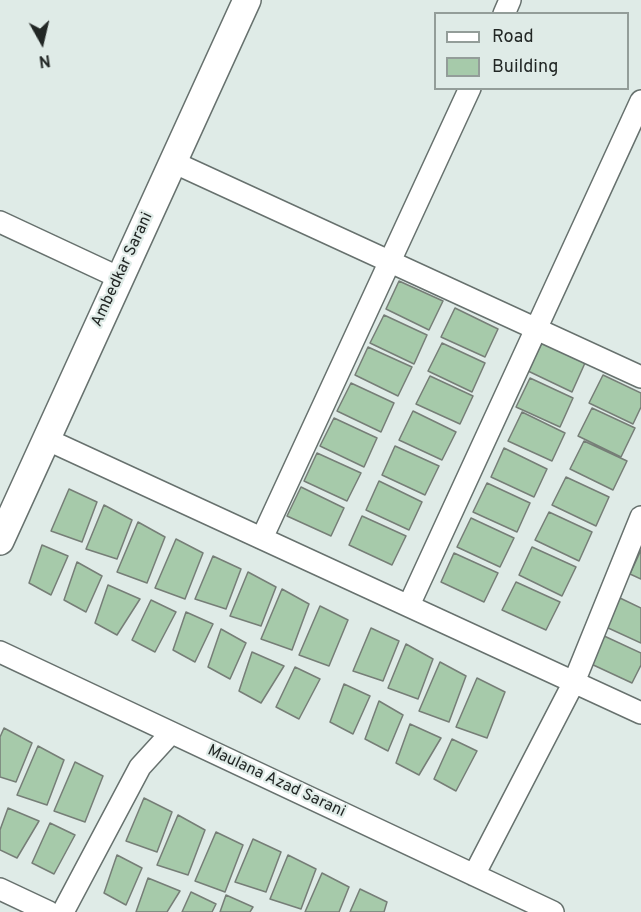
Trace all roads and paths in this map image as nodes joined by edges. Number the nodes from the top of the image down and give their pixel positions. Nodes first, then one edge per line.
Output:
1 (247, 0) edge
2 (469, 90) edge
3 (641, 100) edge
4 (172, 162) junction
5 (0, 222) edge
6 (390, 262) junction
7 (120, 278) junction
8 (536, 329) junction
9 (641, 377) edge
10 (46, 439) junction
11 (641, 517) edge
12 (262, 538) junction
13 (0, 541) edge
14 (409, 605) junction
15 (0, 652) edge
16 (574, 682) junction
17 (641, 713) edge
18 (171, 733) junction
19 (474, 875) junction
20 (0, 889) edge
21 (49, 912) edge
22 (63, 912) edge
23 (552, 912) edge

1 - 4 street, Ambedkar Sarani
2 - 6 street
3 - 8 street
4 - 6 street
4 - 7 street, Ambedkar Sarani
5 - 7 street
6 - 8 street
6 - 12 street
7 - 10 street, Ambedkar Sarani
8 - 9 street
8 - 14 street
10 - 12 street
10 - 13 street, Ambedkar Sarani
11 - 16 street
12 - 14 street
14 - 16 street
15 - 18 street, Maulana Azad Sarani
16 - 17 street
16 - 19 street
18 - 19 street, Maulana Azad Sarani
18 - 22 street
19 - 23 street, Maulana Azad Sarani
20 - 21 street

